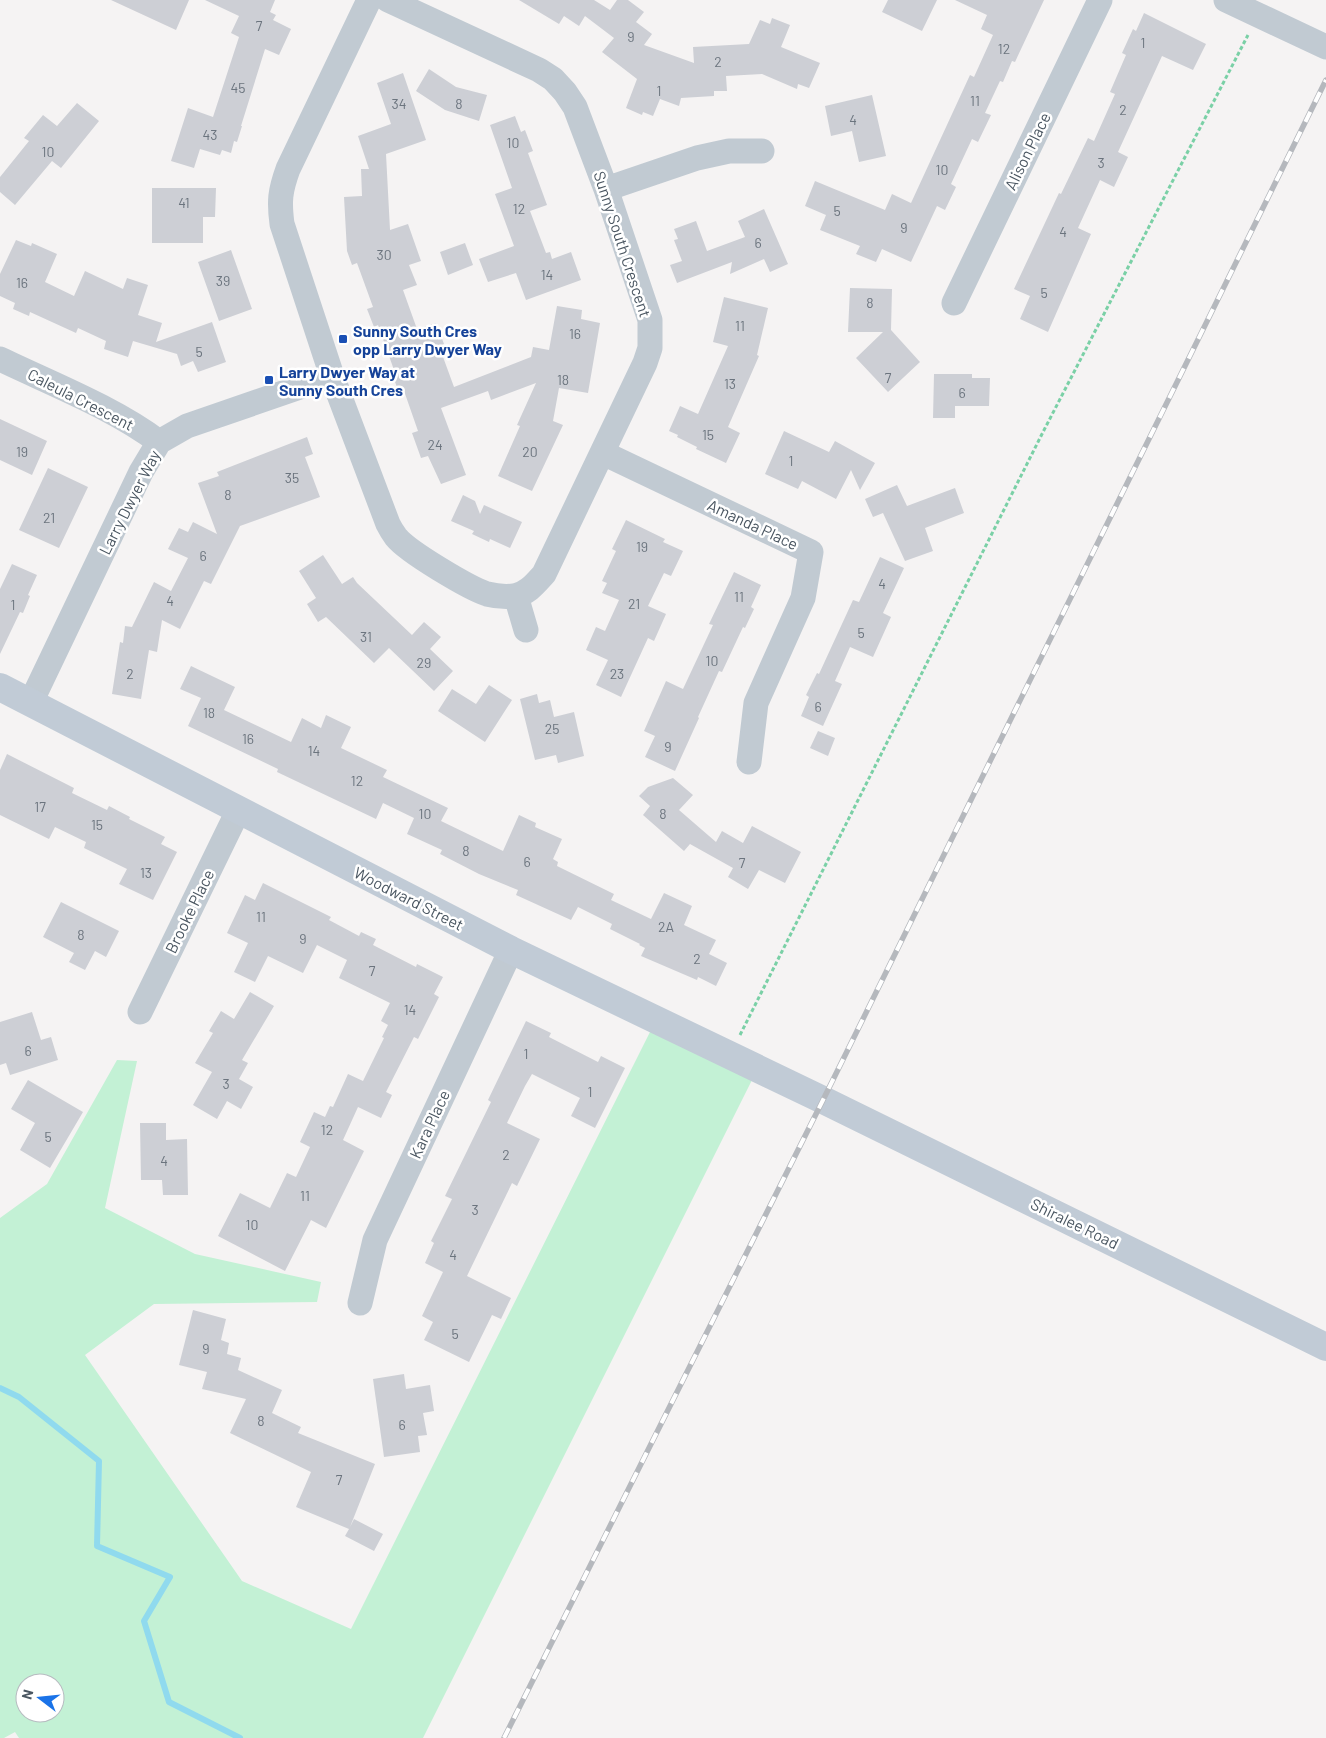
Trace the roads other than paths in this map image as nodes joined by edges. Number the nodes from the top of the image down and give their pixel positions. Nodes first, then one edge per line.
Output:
1 (368, 0) edge
2 (388, 0) edge
3 (1100, 0) edge
4 (1226, 0) edge
5 (1318, 43) edge
6 (762, 151) dead end
7 (606, 189) junction
8 (954, 302) dead end
9 (0, 359) edge
10 (332, 376) junction
11 (159, 442) junction
12 (603, 453) junction
13 (516, 596) junction
14 (526, 630) dead end
15 (0, 687) edge
16 (31, 702) junction
17 (749, 762) dead end
18 (238, 811) junction
19 (511, 950) junction
20 (140, 1012) dead end
21 (823, 1100) joint
22 (360, 1303) dead end
23 (1326, 1347) edge

1 - 10 street
2 - 7 street, Sunny South Crescent
3 - 8 street, Alison Place
4 - 5 street
6 - 7 street
7 - 12 street, Sunny South Crescent
9 - 11 street, Caleula Crescent
10 - 11 street, Larry Dwyer Way
10 - 13 street
11 - 16 street, Larry Dwyer Way
12 - 13 street, Sunny South Crescent
12 - 17 street, Amanda Place
13 - 14 street
15 - 16 street, Woodward Street
16 - 18 street, Woodward Street
18 - 19 street, Woodward Street
18 - 20 street, Brooke Place
19 - 21 street, Woodward Street
19 - 22 street, Kara Place
21 - 23 street, Shiralee Road

